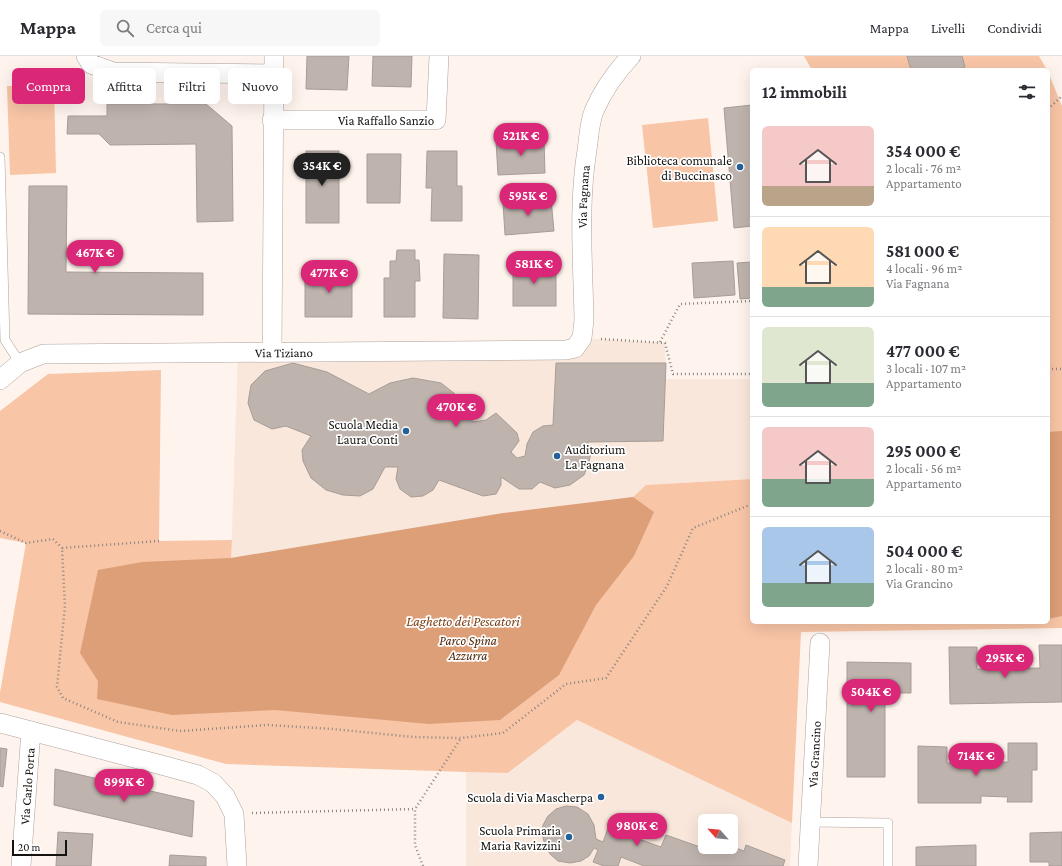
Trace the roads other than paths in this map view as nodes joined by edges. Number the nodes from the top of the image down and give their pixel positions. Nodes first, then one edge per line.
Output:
1 (86, 56) edge
2 (439, 56) edge
3 (631, 56) edge
4 (274, 65) edge
5 (272, 120) junction
6 (0, 157) edge
7 (579, 343) joint
8 (272, 352) junction
9 (20, 363) junction
10 (0, 380) edge
11 (820, 642) dead end
12 (0, 723) edge
13 (31, 731) junction
14 (811, 822) junction
15 (21, 866) edge
16 (237, 866) edge
17 (808, 866) edge
18 (888, 866) edge

1 - 4 street
2 - 5 street, Via Raffallo Sanzio
3 - 7 street, Via Fagnana
4 - 5 street
5 - 8 street
6 - 9 lane
7 - 8 street, Via Tiziano
8 - 9 street, Via Tiziano
9 - 10 street, Via Tiziano
11 - 14 street, Via Grancino
12 - 13 street
13 - 15 street, Via Carlo Porta
13 - 16 street
14 - 17 street, Via Grancino
14 - 18 lane

